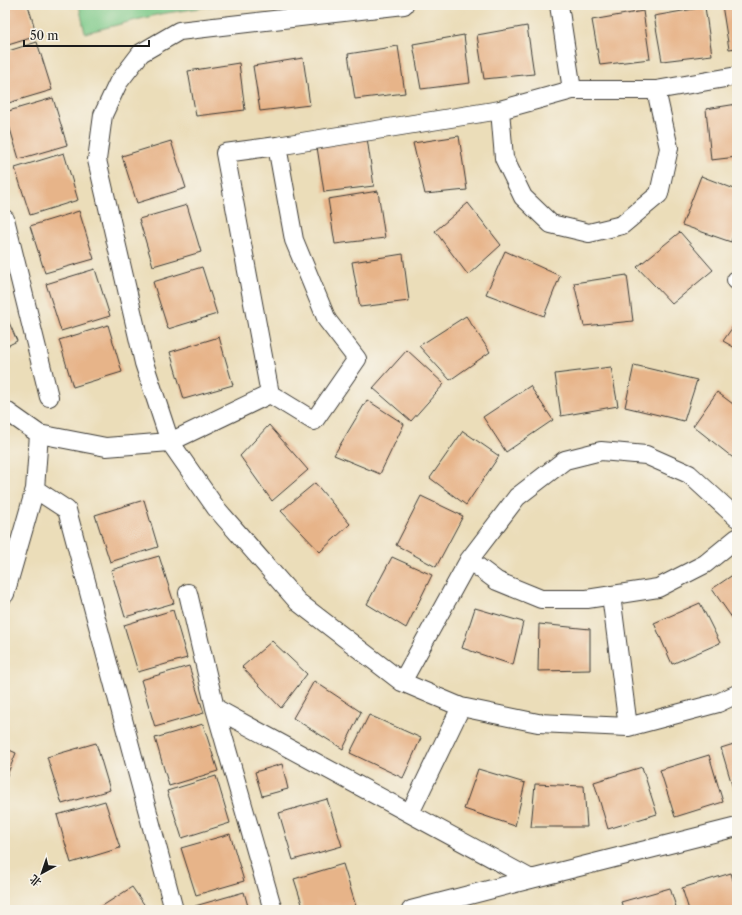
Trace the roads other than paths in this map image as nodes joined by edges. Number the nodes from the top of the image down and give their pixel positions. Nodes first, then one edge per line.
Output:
1 (404, 5) edge
2 (559, 5) edge
3 (737, 76) edge
4 (572, 90) junction
5 (656, 90) junction
6 (500, 110) junction
7 (277, 146) junction
8 (5, 219) edge
9 (11, 266) edge
10 (270, 394) junction
11 (49, 397) dead end
12 (5, 410) edge
13 (39, 434) junction
14 (170, 442) junction
15 (35, 489) junction
16 (737, 518) edge
17 (737, 538) edge
18 (469, 560) junction
19 (188, 592) dead end
20 (5, 594) edge
21 (611, 595) junction
22 (402, 682) junction
23 (737, 694) edge
24 (461, 707) junction
25 (215, 708) junction
26 (628, 727) junction
27 (410, 813) junction
28 (737, 827) edge
29 (531, 879) junction
30 (174, 910) edge
31 (274, 910) edge
32 (411, 910) edge

1 - 14 street
2 - 4 street
3 - 5 street
4 - 5 street
4 - 6 street
5 - 6 street
6 - 7 street
7 - 10 street
7 - 10 street
8 - 9 street
9 - 11 street
10 - 14 street
12 - 13 street
13 - 14 street
13 - 15 street
14 - 22 street
15 - 20 street
15 - 30 street
16 - 18 street
17 - 21 street
18 - 21 street
18 - 22 street
19 - 25 street
21 - 26 street
22 - 24 street
23 - 26 street
24 - 26 street
24 - 27 street
25 - 27 street
25 - 31 street
27 - 29 street
28 - 29 street
29 - 32 street

